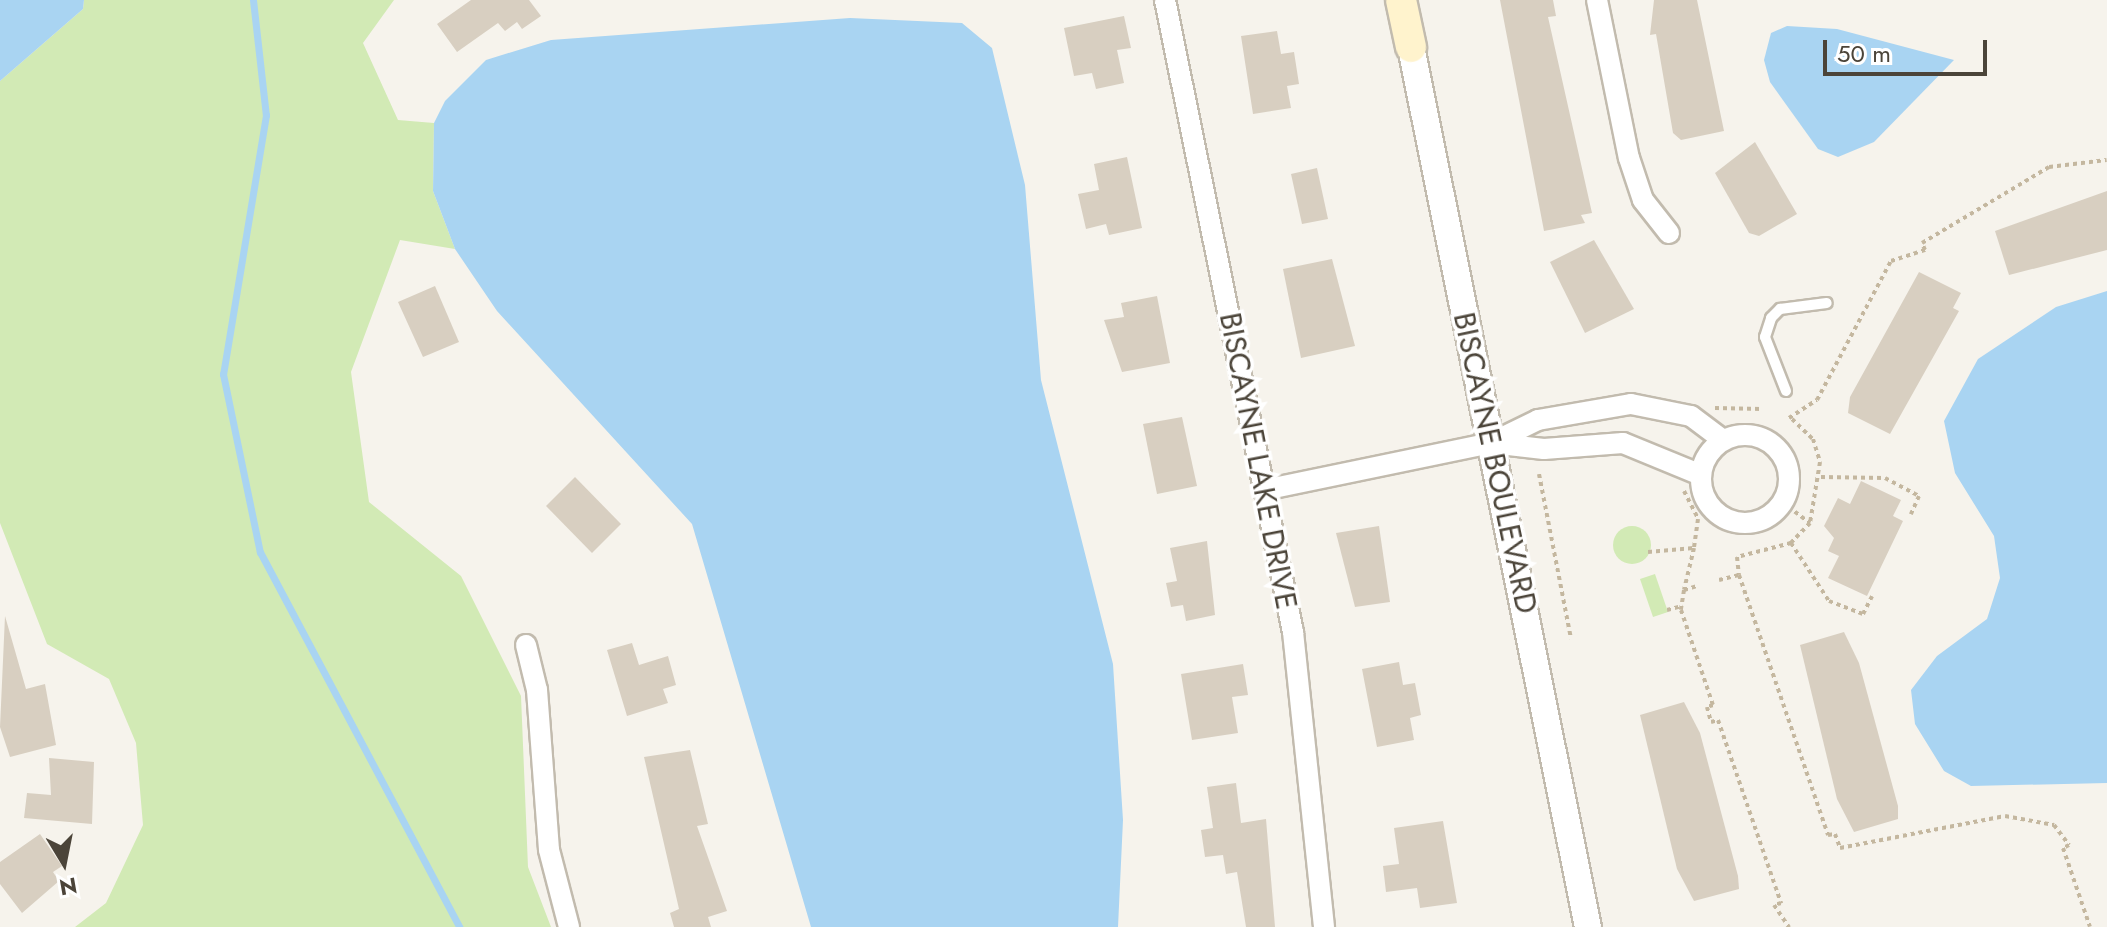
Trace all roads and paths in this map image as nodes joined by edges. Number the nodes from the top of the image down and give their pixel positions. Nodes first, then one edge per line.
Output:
1 (1165, 0) edge
2 (1401, 0) edge
3 (1597, 0) edge
4 (1411, 47) joint
5 (2107, 160) edge
6 (1669, 233) dead end
7 (1827, 303) dead end
8 (1786, 391) dead end
9 (1723, 440) junction
10 (1491, 443) junction
11 (1534, 464) dead end
12 (1547, 467) dead end
13 (1539, 474) junction
14 (1701, 475) junction
15 (1821, 477) junction
16 (1682, 485) dead end
17 (1264, 490) junction
18 (1782, 502) junction
19 (1911, 514) dead end
20 (1810, 523) junction
21 (1791, 543) junction
22 (1694, 548) junction
23 (1648, 552) dead end
24 (1739, 575) junction
25 (1719, 580) dead end
26 (1697, 586) dead end
27 (1684, 590) junction
28 (1872, 596) dead end
29 (1682, 606) junction
30 (1667, 610) dead end
31 (1571, 639) dead end
32 (526, 645) dead end
33 (569, 927) edge
34 (1324, 927) edge
35 (1588, 927) edge
36 (1789, 927) edge
37 (2090, 927) edge

1 - 17 street, BISCAYNE LAKE DRIVE
2 - 4 main road, BISCAYNE BOULEVARD
3 - 6 street
4 - 10 street, BISCAYNE BOULEVARD
5 - 15 path
7 - 8 lane
9 - 10 street
9 - 14 street
9 - 18 street
10 - 14 street
10 - 17 street
10 - 35 street, BISCAYNE BOULEVARD
11 - 13 path
12 - 13 path
13 - 31 path
14 - 18 street
15 - 19 path
15 - 20 path
16 - 22 path
17 - 34 street, BISCAYNE LAKE DRIVE
18 - 20 path
20 - 21 path
21 - 24 path
21 - 28 path
22 - 23 path
22 - 27 path
24 - 25 path
24 - 37 path
26 - 27 path
27 - 29 path
29 - 30 path
29 - 36 path
32 - 33 street

